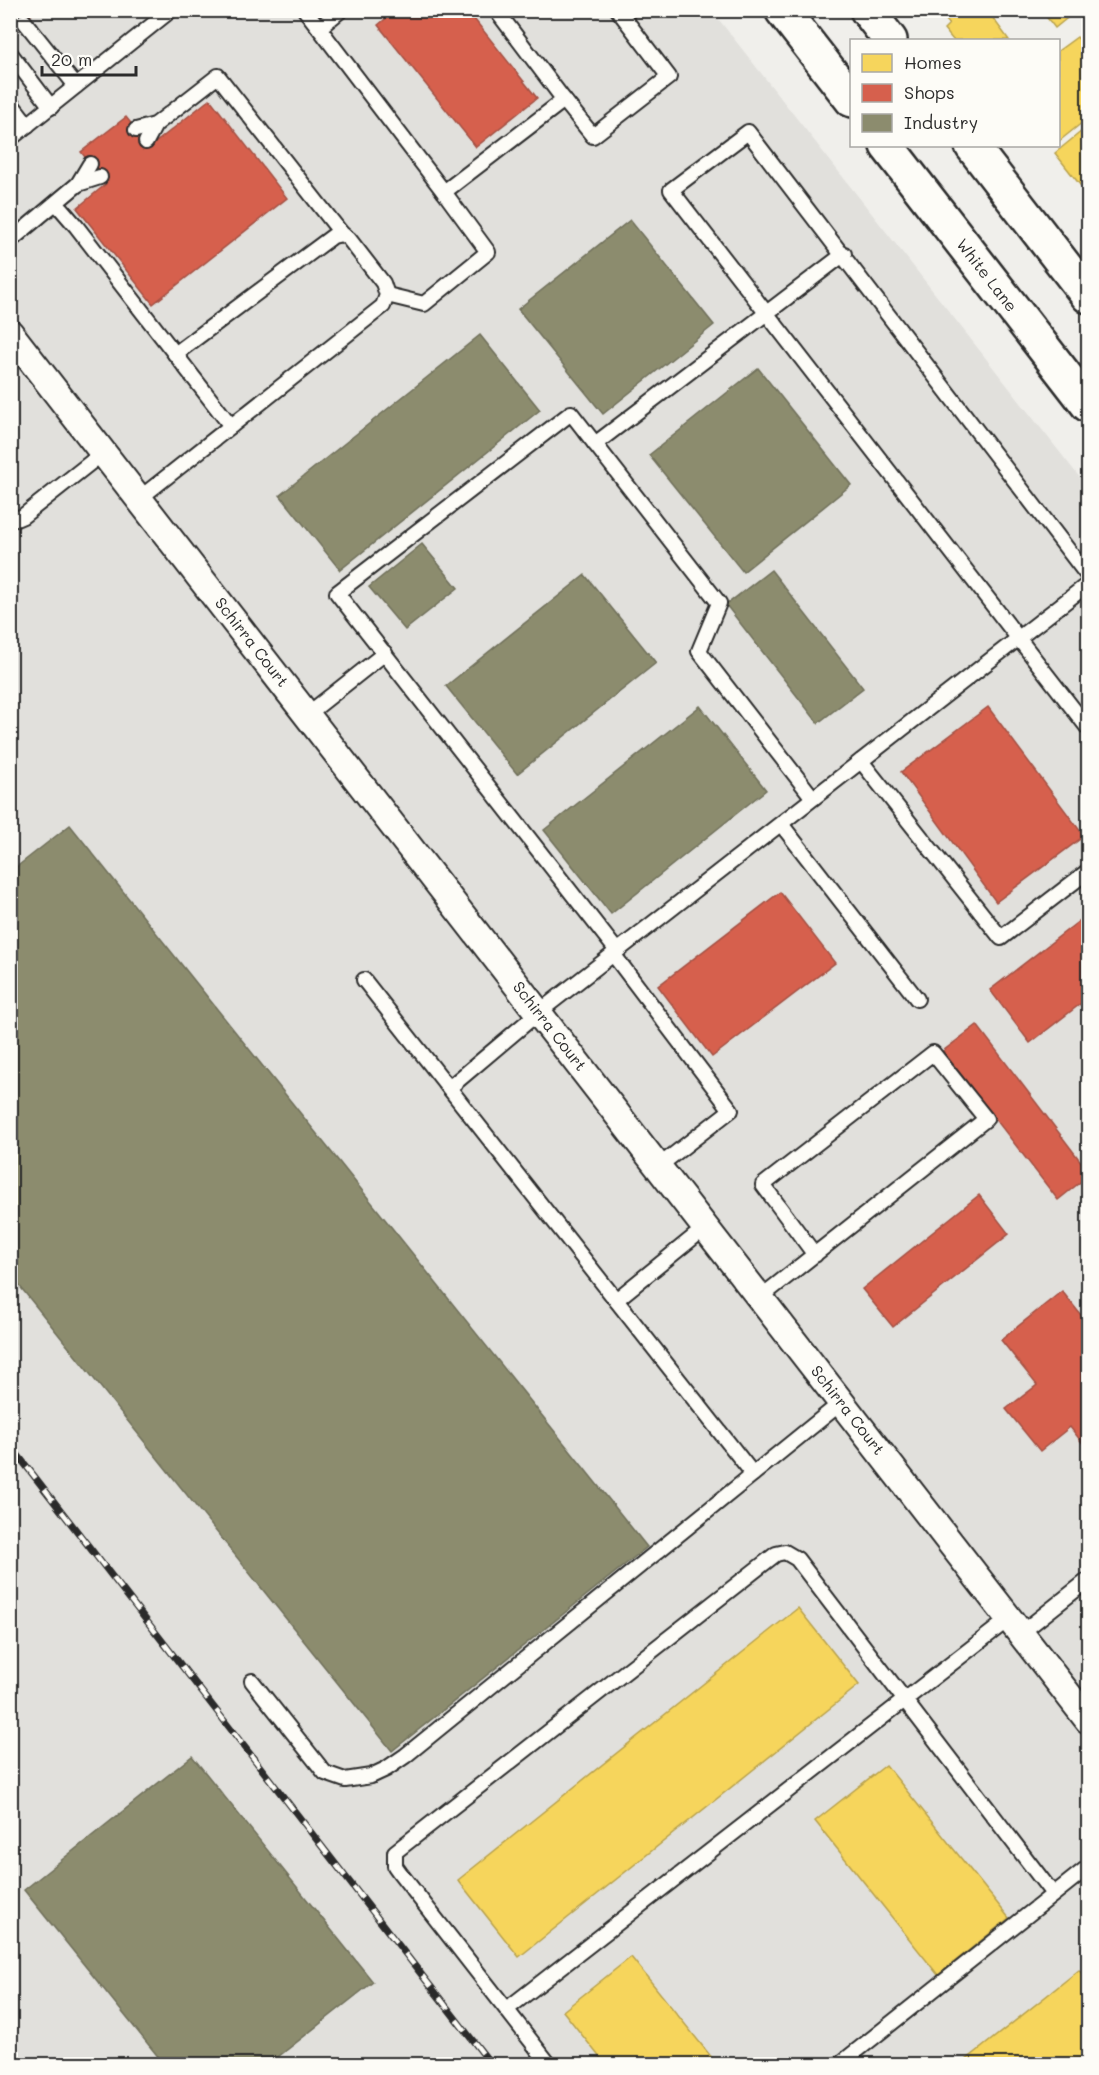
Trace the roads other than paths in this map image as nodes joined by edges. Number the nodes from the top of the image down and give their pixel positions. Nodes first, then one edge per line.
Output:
1 (305, 10) edge
2 (341, 10) edge
3 (496, 10) edge
4 (618, 10) edge
5 (782, 10) edge
6 (867, 10) edge
7 (165, 12) edge
8 (24, 21) dead end
9 (319, 28) junction
10 (889, 39) edge
11 (10, 53) edge
12 (76, 86) junction
13 (850, 97) edge
14 (564, 99) junction
15 (10, 102) edge
16 (51, 107) junction
17 (155, 124) junction
18 (28, 125) junction
19 (136, 130) dead end
20 (10, 139) edge
21 (146, 142) dead end
22 (887, 147) edge
23 (973, 147) edge
24 (90, 164) dead end
25 (100, 177) dead end
26 (78, 184) junction
27 (444, 192) junction
28 (57, 204) junction
29 (943, 218) junction
30 (342, 234) junction
31 (10, 241) edge
32 (844, 254) junction
33 (387, 295) junction
34 (1089, 296) edge
35 (767, 313) junction
36 (10, 333) edge
37 (175, 354) junction
38 (1089, 367) edge
39 (1089, 405) edge
40 (231, 426) junction
41 (595, 444) junction
42 (104, 452) junction
43 (140, 498) junction
44 (10, 519) edge
45 (1089, 576) edge
46 (1089, 584) edge
47 (1019, 638) junction
48 (385, 653) junction
49 (308, 714) junction
50 (1089, 728) edge
51 (861, 761) junction
52 (813, 798) junction
53 (781, 824) junction
54 (1089, 871) edge
55 (615, 953) junction
56 (364, 980) dead end
57 (917, 999) dead end
58 (539, 1012) junction
59 (449, 1088) junction
60 (659, 1166) junction
61 (706, 1227) junction
62 (815, 1255) junction
63 (761, 1297) junction
64 (616, 1300) junction
65 (842, 1402) junction
66 (753, 1474) junction
67 (1089, 1580) edge
68 (1016, 1626) junction
69 (252, 1682) dead end
70 (905, 1700) junction
71 (1089, 1720) edge
72 (1089, 1867) edge
73 (1053, 1894) junction
74 (507, 2009) junction
75 (549, 2064) edge
76 (840, 2064) edge

1 - 9 lane
2 - 9 lane
3 - 14 lane
4 - 14 lane
5 - 13 main road
6 - 10 main road
7 - 12 lane
8 - 12 lane
9 - 27 lane
11 - 16 lane
12 - 16 lane
14 - 27 lane
15 - 18 lane
16 - 18 lane
17 - 19 lane
17 - 21 lane
17 - 30 lane
18 - 20 lane
22 - 29 main road, White Lane
23 - 34 main road
24 - 26 lane
25 - 26 lane
26 - 28 lane
27 - 33 lane
28 - 31 lane
28 - 37 lane
29 - 38 main road
29 - 39 main road, White Lane
30 - 33 lane
30 - 37 lane
32 - 35 lane
32 - 35 lane
32 - 45 lane
33 - 40 lane
35 - 41 lane
35 - 47 lane
36 - 42 street, Schirra Court
37 - 40 lane
40 - 43 lane
41 - 48 lane
41 - 52 lane
42 - 43 street, Schirra Court
42 - 44 lane
43 - 49 street, Schirra Court
46 - 47 lane
47 - 50 lane
47 - 51 lane
48 - 49 lane
48 - 55 lane
49 - 58 street, Schirra Court
51 - 52 lane
51 - 54 lane
52 - 53 lane
53 - 55 lane
53 - 57 lane
55 - 58 lane
55 - 60 lane
56 - 59 lane
58 - 59 lane
58 - 60 street, Schirra Court
59 - 64 lane
60 - 61 street, Schirra Court
61 - 63 street, Schirra Court
61 - 64 lane
62 - 62 lane
62 - 63 lane
63 - 65 street, Schirra Court
64 - 66 lane
65 - 66 lane
65 - 68 street, Schirra Court
66 - 69 lane
67 - 68 lane
68 - 70 lane
68 - 71 street, Schirra Court
70 - 73 lane
70 - 74 lane
70 - 74 lane
72 - 73 lane
73 - 76 lane
74 - 75 lane

